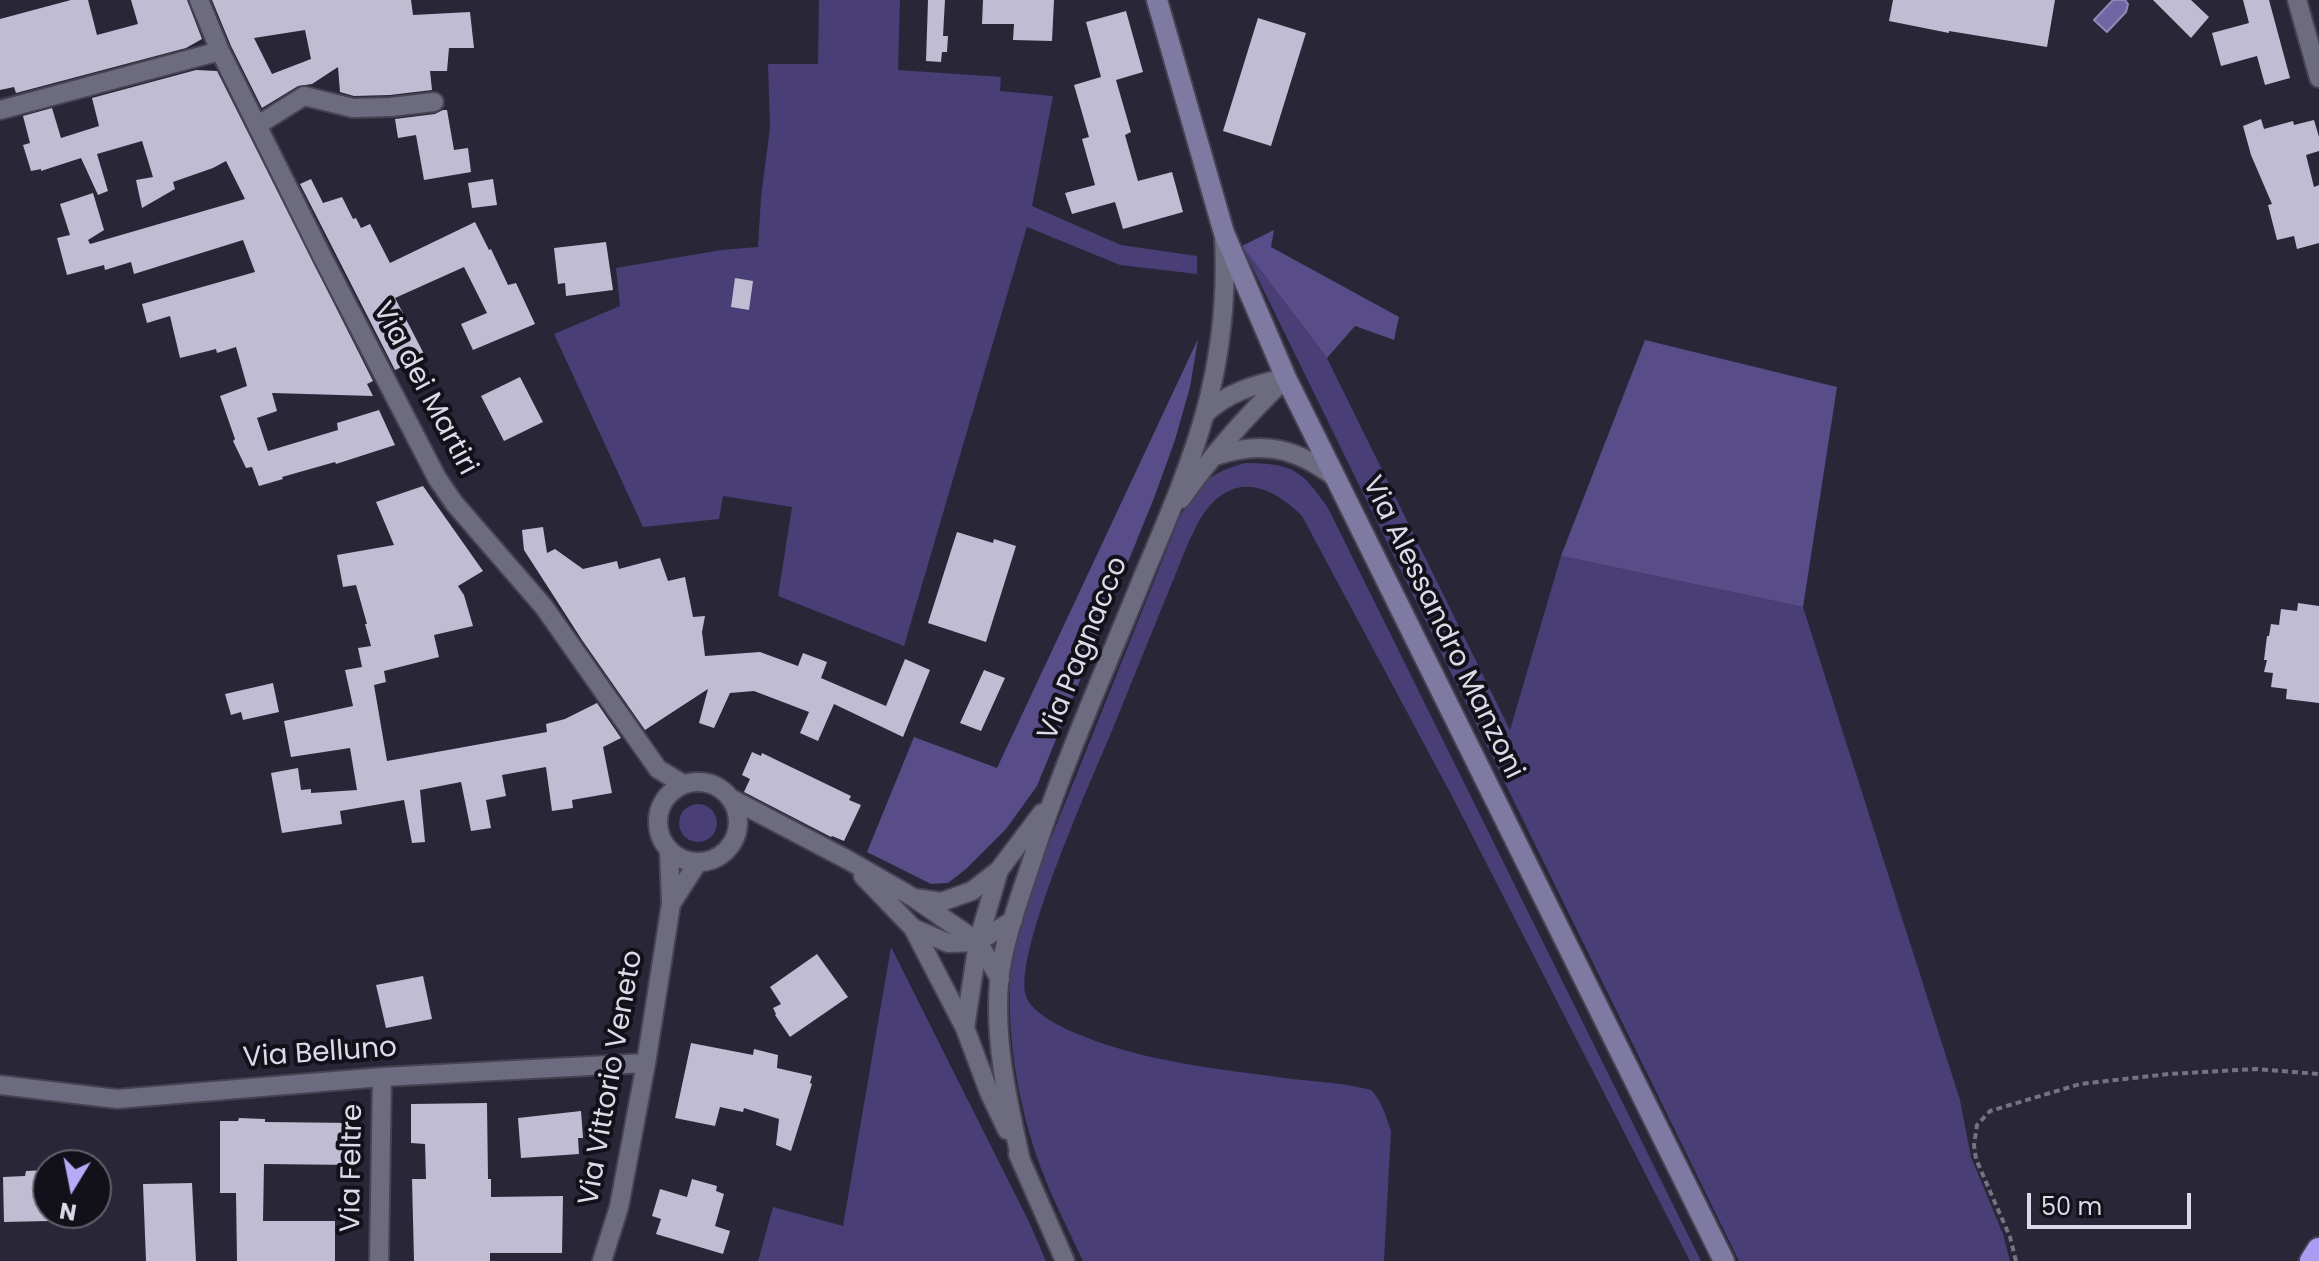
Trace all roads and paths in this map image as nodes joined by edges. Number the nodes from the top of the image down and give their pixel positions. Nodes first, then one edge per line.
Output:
1 (199, 0) edge
2 (1157, 0) edge
3 (2297, 0) edge
4 (220, 51) junction
5 (2319, 78) edge
6 (434, 102) dead end
7 (0, 110) edge
8 (258, 125) junction
9 (1224, 233) junction
10 (1286, 378) junction
11 (1205, 414) junction
12 (1212, 456) junction
13 (1336, 478) junction
14 (1168, 517) junction
15 (658, 769) junction
16 (683, 784) junction
17 (730, 798) junction
18 (663, 801) junction
19 (1051, 801) junction
20 (778, 823) junction
21 (734, 839) junction
22 (669, 850) junction
23 (848, 860) junction
24 (698, 862) junction
25 (999, 870) junction
26 (914, 898) junction
27 (671, 904) junction
28 (1013, 920) junction
29 (913, 928) junction
30 (978, 942) junction
31 (1000, 979) junction
32 (965, 1028) junction
33 (646, 1063) junction
34 (2319, 1074) edge
35 (382, 1077) junction
36 (0, 1085) edge
37 (1021, 1161) junction
38 (2319, 1250) edge
39 (379, 1261) edge
40 (602, 1261) edge
41 (1065, 1261) edge
42 (1724, 1261) edge
43 (2016, 1261) edge
44 (2312, 1261) edge

1 - 4 street, Via dei Martiri
2 - 9 street, Via Alessandro Manzoni
3 - 5 street
4 - 7 street
4 - 8 street, Via dei Martiri
6 - 8 street
8 - 15 street, Via dei Martiri
9 - 10 street, Via Alessandro Manzoni
9 - 11 street, Via Pagnacco
10 - 11 street
10 - 12 street, Via Pagnacco
10 - 13 street, Via Alessandro Manzoni
11 - 14 street, Via Pagnacco
12 - 13 street
12 - 14 street, Via Pagnacco
13 - 42 street, Via Alessandro Manzoni
14 - 19 street, Via Pagnacco
15 - 16 street, Via dei Martiri
15 - 18 street, Via dei Martiri
16 - 17 street
16 - 18 street
17 - 20 street, Via Pagnacco
17 - 21 street
18 - 22 street
19 - 25 street, Via Pagnacco
19 - 28 street, Via Pagnacco
20 - 21 street
20 - 23 street, Via Pagnacco
21 - 24 street
22 - 24 street
22 - 27 street, Via Vittorio Veneto
23 - 26 street, Via Pagnacco
23 - 29 street, Via Pagnacco
24 - 27 street, Via Vittorio Veneto
25 - 26 street, Via Pagnacco
25 - 30 street, Via Pagnacco
26 - 30 street, Via Pagnacco
27 - 33 street, Via Vittorio Veneto
28 - 30 street
28 - 31 street, Via Pagnacco
29 - 30 street, Via Pagnacco
29 - 32 street, Via Pagnacco
30 - 31 street, Via Pagnacco
30 - 32 street, Via Pagnacco
31 - 37 street, Via Pagnacco
32 - 37 street, Via Pagnacco
33 - 35 street, Via Belluno
33 - 40 street, Via Vittorio Veneto
34 - 43 path
35 - 36 street, Via Belluno
35 - 39 street, Via Feltre
37 - 41 street, Via Pagnacco
38 - 44 highway

